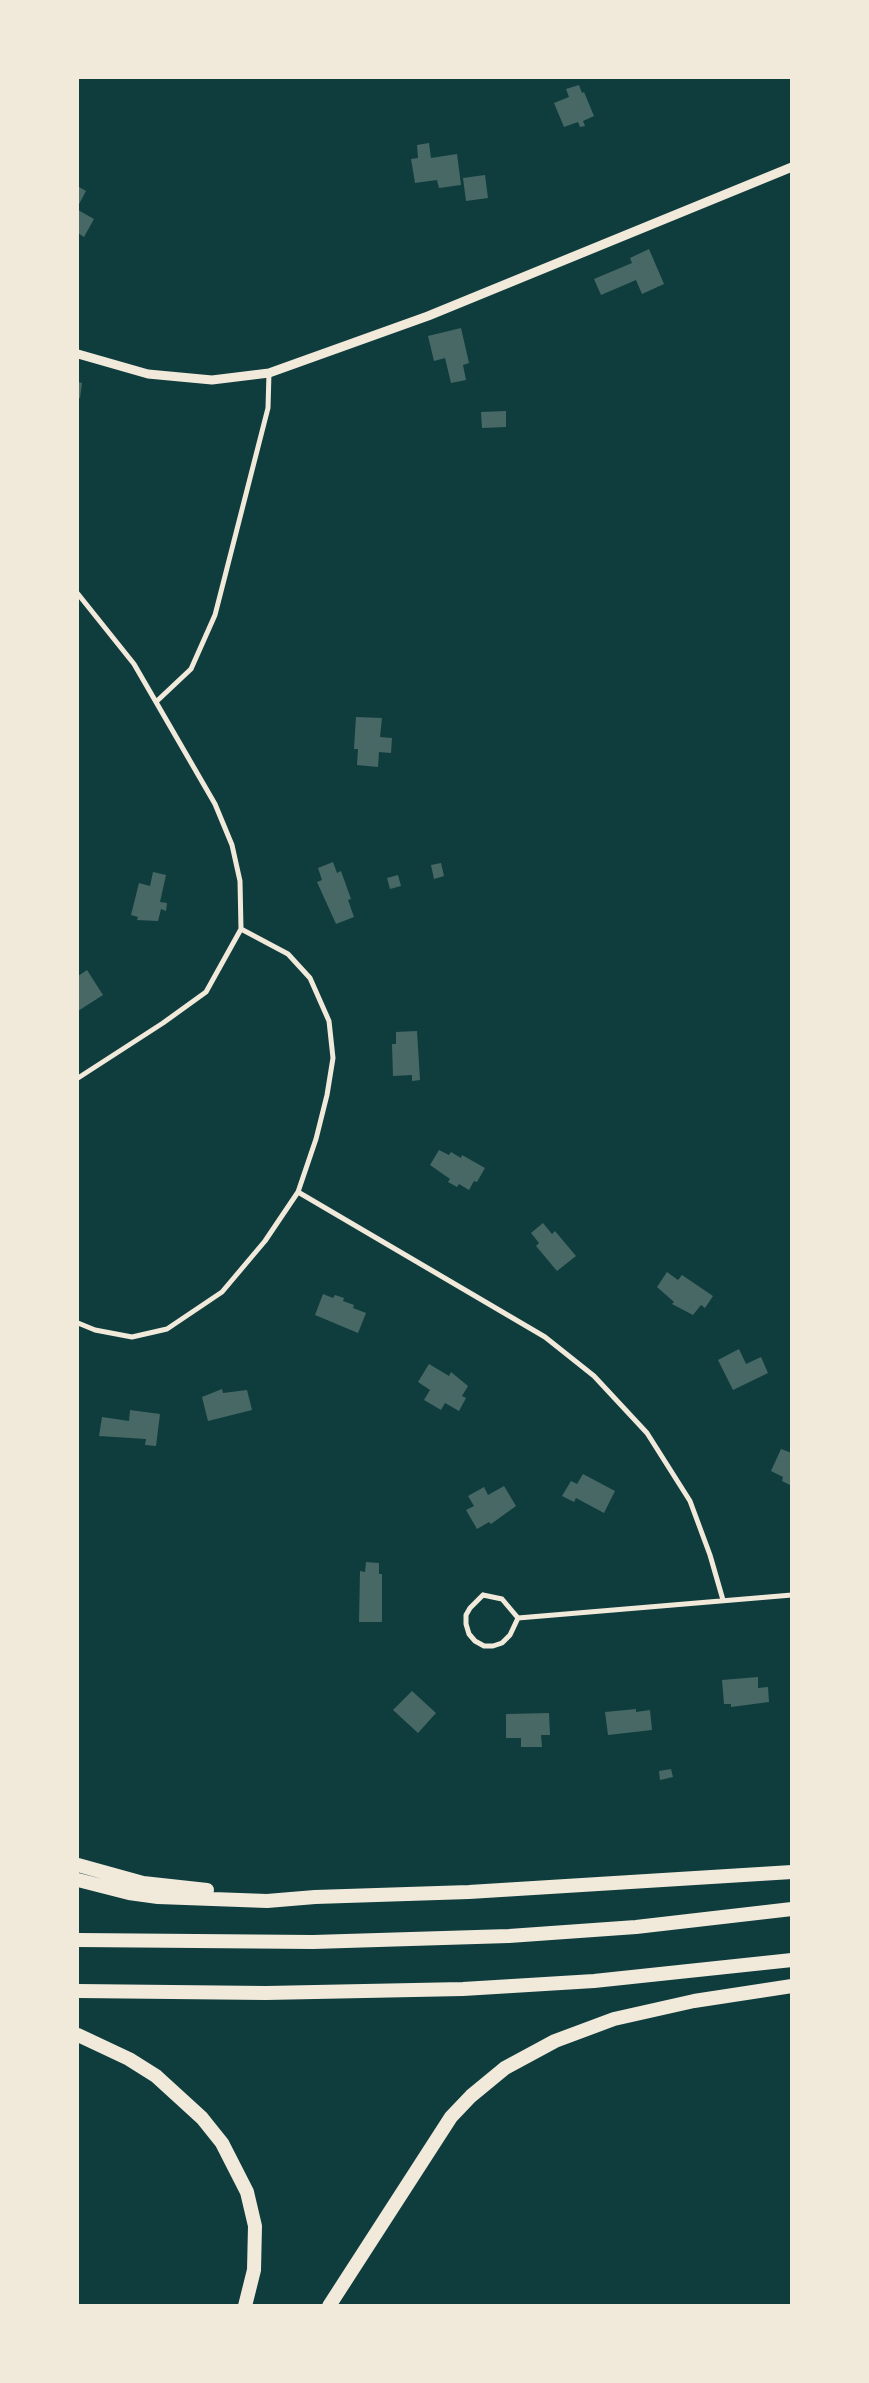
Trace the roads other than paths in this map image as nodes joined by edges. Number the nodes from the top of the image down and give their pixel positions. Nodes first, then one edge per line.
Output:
1 (792, 167) edge
2 (78, 354) edge
3 (268, 373) junction
4 (78, 594) edge
5 (157, 701) junction
6 (241, 928) junction
7 (78, 1078) edge
8 (298, 1192) junction
9 (78, 1323) edge
10 (792, 1595) edge
11 (723, 1600) junction
12 (518, 1618) junction
13 (78, 1865) edge
14 (792, 1872) edge
15 (78, 1880) edge
16 (315, 1897) junction
17 (792, 1909) edge
18 (78, 1940) edge
19 (792, 1960) edge
20 (792, 1986) edge
21 (78, 1991) edge
22 (78, 2035) edge
23 (246, 2306) edge
24 (329, 2306) edge

1 - 3 street
2 - 3 street
3 - 5 street
4 - 5 street
5 - 6 street
6 - 7 street
6 - 8 street
8 - 9 street
8 - 11 street
10 - 11 street
11 - 12 street
12 - 12 street
13 - 16 highway
14 - 16 highway
15 - 16 highway
17 - 18 highway
19 - 21 highway
20 - 24 highway
22 - 23 highway

